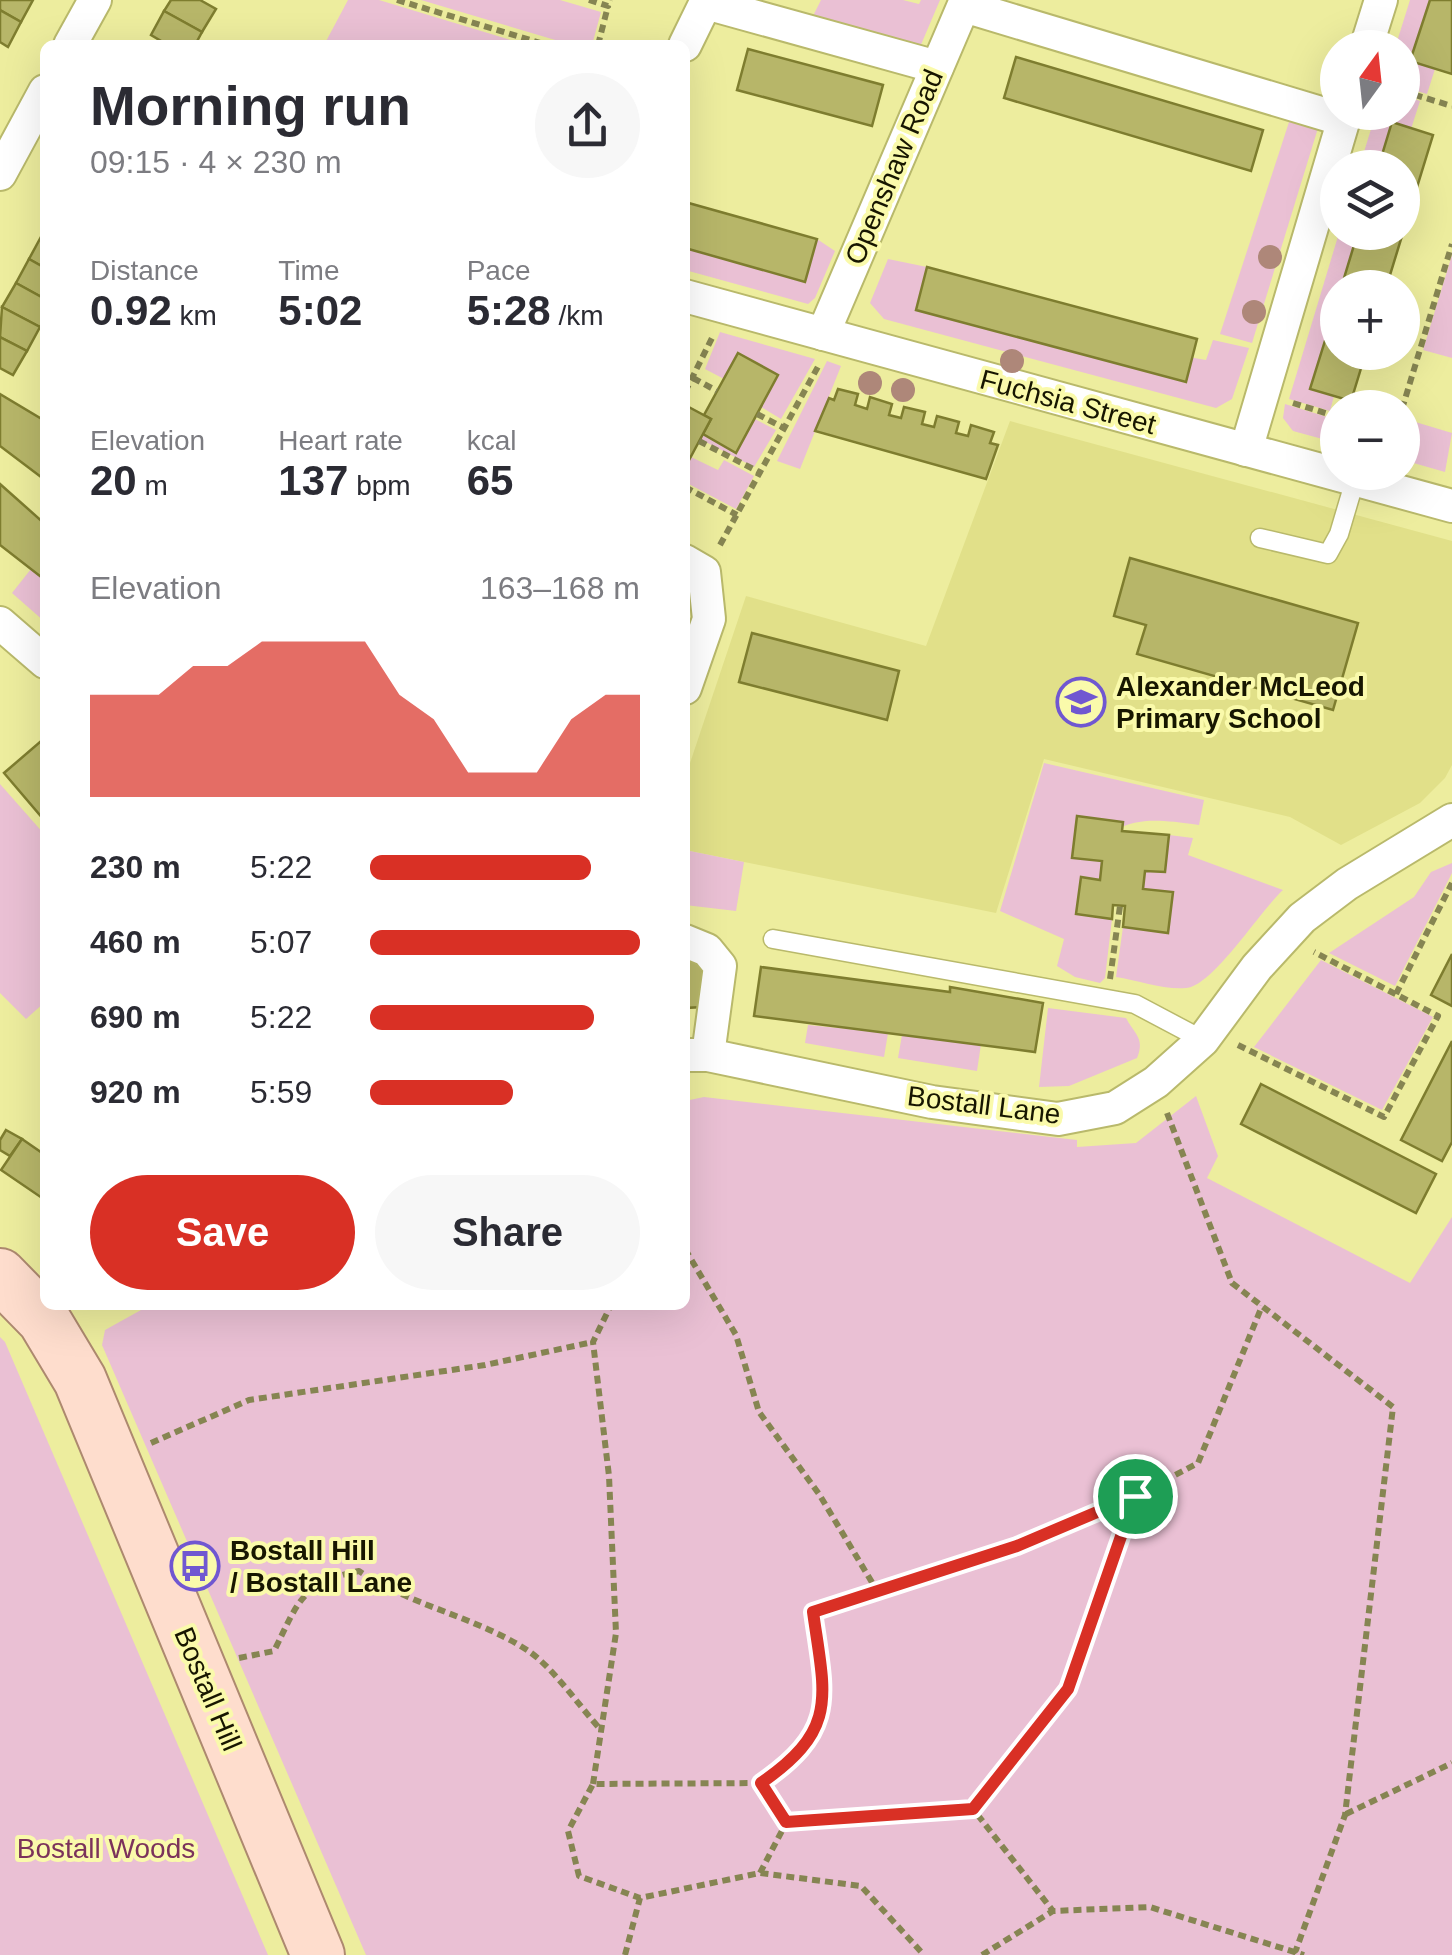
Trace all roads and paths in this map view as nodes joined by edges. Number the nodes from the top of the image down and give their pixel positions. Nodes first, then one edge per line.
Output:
1 (95, 0) edge
2 (397, 0) edge
3 (588, 0) edge
4 (1381, 0) edge
5 (707, 1) edge
6 (609, 3) edge
7 (965, 3) edge
8 (1372, 30) edge
9 (73, 40) edge
10 (530, 40) edge
11 (599, 40) edge
12 (688, 40) edge
13 (937, 67) junction
14 (1420, 96) edge
15 (40, 100) edge
16 (1452, 106) edge
17 (1320, 109) edge
18 (1341, 130) edge
19 (0, 174) edge
20 (1452, 244) edge
21 (690, 297) edge
22 (724, 307) junction
23 (828, 336) junction
24 (693, 378) junction
25 (690, 383) edge
26 (1408, 390) edge
27 (718, 391) dead end
28 (1262, 394) junction
29 (1320, 412) edge
30 (758, 414) dead end
31 (786, 428) junction
32 (699, 441) dead end
33 (1246, 450) junction
34 (1320, 470) edge
35 (761, 473) junction
36 (690, 490) edge
37 (1353, 490) edge
38 (1393, 490) edge
39 (1452, 506) edge
40 (737, 515) junction
41 (1260, 538) dead end
42 (694, 566) edge
43 (0, 623) edge
44 (40, 658) edge
45 (690, 673) edge
46 (1452, 820) edge
47 (1452, 884) edge
48 (1120, 906) dead end
49 (1284, 936) junction
50 (773, 939) dead end
51 (690, 942) edge
52 (1396, 994) junction
53 (1108, 999) junction
54 (1207, 1036) junction
55 (696, 1054) edge
56 (1156, 1082) junction
57 (690, 1257) edge
58 (0, 1275) edge
59 (40, 1301) edge
60 (1262, 1306) junction
61 (609, 1310) edge
62 (57, 1312) edge
63 (593, 1342) junction
64 (113, 1460) junction
65 (1135, 1496) junction
66 (876, 1589) junction
67 (198, 1666) junction
68 (601, 1730) junction
69 (1452, 1764) edge
70 (761, 1783) junction
71 (593, 1784) junction
72 (973, 1809) junction
73 (1344, 1815) junction
74 (786, 1822) junction
75 (760, 1874) junction
76 (640, 1898) junction
77 (1053, 1911) junction
78 (1293, 1952) edge
79 (318, 1955) edge
80 (624, 1955) edge
81 (924, 1955) edge
82 (982, 1955) edge
83 (1304, 1955) edge

1 - 9 street
2 - 10 path
3 - 6 path
4 - 8 street
5 - 12 street
5 - 13 street
6 - 11 path
7 - 13 street, Openshaw Road
7 - 17 street
13 - 23 street, Openshaw Road
14 - 16 path
15 - 19 street
18 - 28 street
20 - 26 path
21 - 22 street, Fuchsia Street
22 - 23 street, Fuchsia Street
22 - 24 path
23 - 31 path
23 - 33 street, Fuchsia Street
24 - 25 path
24 - 27 path
28 - 29 path
28 - 33 street
30 - 31 path
31 - 35 path
32 - 35 path
33 - 34 street, Fuchsia Street
35 - 40 path
36 - 40 path
37 - 41 lane
38 - 39 street, Fuchsia Street
40 - 42 path
42 - 45 street
43 - 44 street
46 - 49 street, Bostall Lane
47 - 52 path
48 - 53 path
49 - 52 path
49 - 54 street, Bostall Lane
50 - 53 lane
51 - 55 street, Bostall Lane
52 - 54 path
53 - 54 lane
54 - 56 street, Bostall Lane
55 - 56 street, Bostall Lane
56 - 60 path
57 - 66 path
58 - 59 main road, Bostall Hill
60 - 65 path
60 - 73 path
61 - 63 path
62 - 64 main road, Bostall Hill
63 - 64 path
63 - 68 path
64 - 67 main road, Bostall Hill
65 - 66 path
65 - 72 path
66 - 70 path
67 - 68 path
67 - 79 main road, Bostall Hill
68 - 71 path
69 - 73 path
70 - 71 path
70 - 74 path
71 - 76 path
72 - 74 path
72 - 77 path
73 - 78 path
74 - 75 path
75 - 76 path
75 - 81 path
76 - 80 path
77 - 78 path
77 - 82 path
78 - 83 path

